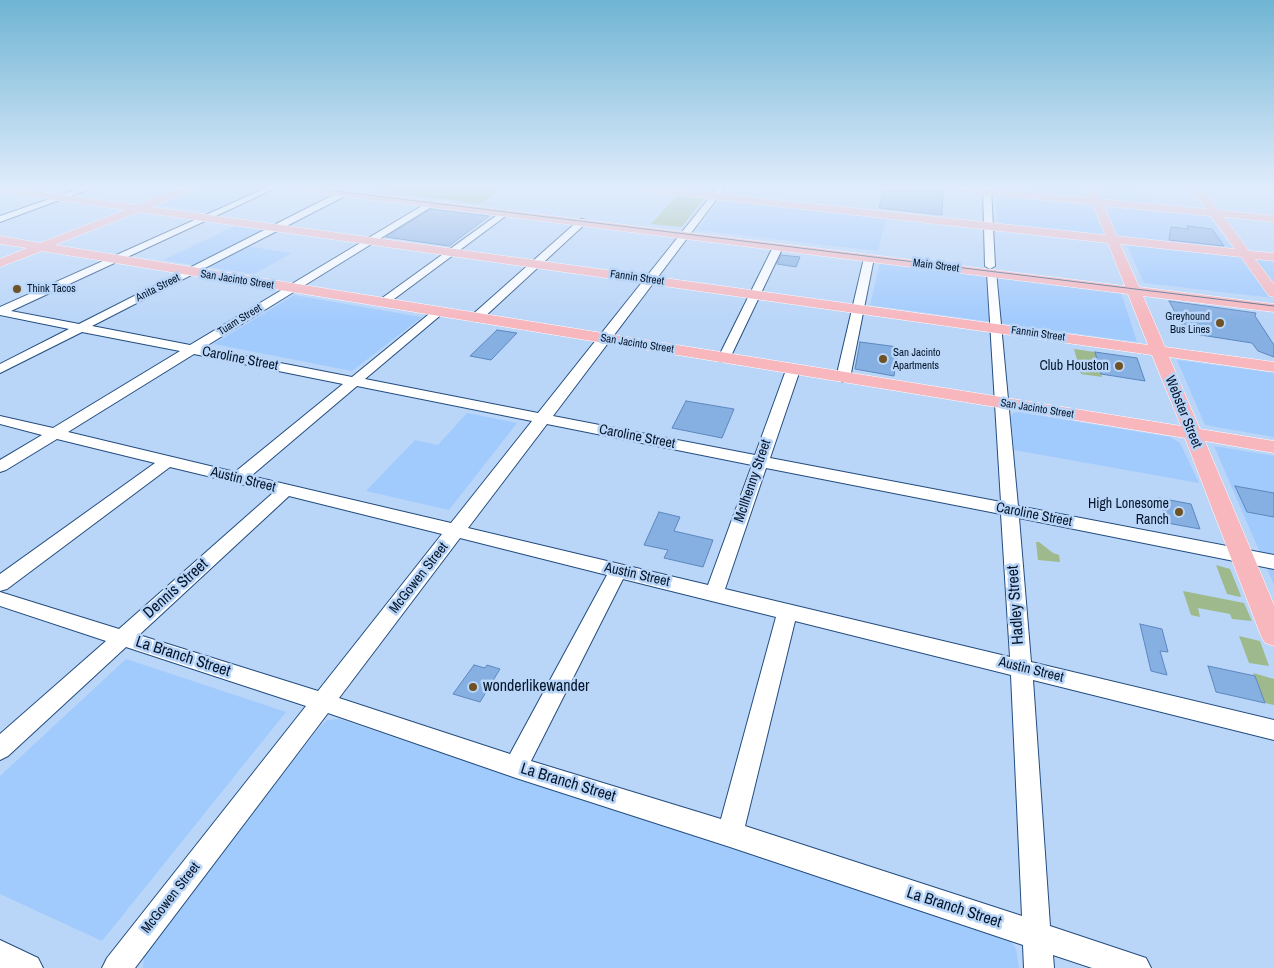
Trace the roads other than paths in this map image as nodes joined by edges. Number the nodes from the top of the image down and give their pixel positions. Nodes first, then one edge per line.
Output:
1 (75, 233) edge
2 (173, 233) edge
3 (266, 233) edge
4 (317, 233) edge
5 (381, 233) edge
6 (477, 233) edge
7 (569, 233) edge
8 (685, 233) edge
9 (693, 233) edge
10 (695, 233) edge
11 (988, 233) edge
12 (1057, 233) edge
13 (1110, 233) edge
14 (1228, 233) edge
15 (1113, 239) junction
16 (0, 240) edge
17 (370, 240) junction
18 (41, 247) junction
19 (778, 247) junction
20 (452, 252) junction
21 (1244, 254) junction
22 (1274, 257) edge
23 (869, 258) junction
24 (116, 259) junction
25 (0, 264) edge
26 (535, 264) junction
27 (991, 270) junction
28 (189, 272) junction
29 (650, 280) junction
30 (1133, 287) junction
31 (292, 288) junction
32 (754, 293) junction
33 (1274, 293) edge
34 (1274, 301) edge
35 (382, 303) junction
36 (1274, 308) edge
37 (859, 309) junction
38 (0, 312) edge
39 (438, 312) junction
40 (476, 318) junction
41 (80, 328) junction
42 (996, 328) junction
43 (604, 339) junction
44 (192, 349) junction
45 (1157, 351) junction
46 (724, 358) junction
47 (1274, 367) edge
48 (0, 369) edge
49 (793, 370) junction
50 (843, 378) junction
51 (354, 382) junction
52 (1002, 403) junction
53 (542, 419) junction
54 (0, 420) edge
55 (55, 434) junction
56 (1192, 434) junction
57 (1274, 447) edge
58 (168, 461) junction
59 (760, 462) junction
60 (0, 467) edge
61 (238, 478) junction
62 (286, 490) junction
63 (1009, 510) junction
64 (454, 532) junction
65 (1242, 556) junction
66 (1274, 562) edge
67 (618, 571) junction
68 (0, 584) edge
69 (714, 593) junction
70 (0, 599) edge
71 (787, 612) junction
72 (1274, 636) edge
73 (123, 637) junction
74 (1021, 668) junction
75 (323, 702) junction
76 (1274, 730) edge
77 (0, 749) edge
78 (516, 767) junction
79 (730, 834) junction
80 (1038, 935) junction
81 (0, 954) edge
82 (28, 968) edge
83 (117, 968) edge
84 (1039, 968) edge
85 (1136, 968) edge

1 - 18 main road
2 - 24 street
3 - 28 street, Anita Street
4 - 17 main road, Fannin Street
5 - 17 street, Tuam Street
6 - 20 street
7 - 26 street
8 - 29 street, McGowen Street
9 - 19 main road, Main Street
10 - 27 main road, Main Street
11 - 27 street, Hadley Street
12 - 15 main road
13 - 15 main road, Webster Street
14 - 21 main road
15 - 21 main road
15 - 30 main road, Webster Street
16 - 18 main road, San Jacinto Street
17 - 20 main road, Fannin Street
17 - 31 street, Tuam Street
18 - 24 main road, San Jacinto Street
18 - 25 main road
19 - 23 main road, Main Street
19 - 32 street
20 - 26 main road, Fannin Street
20 - 35 street
21 - 22 main road
21 - 33 main road
23 - 27 main road, Main Street
23 - 37 street
24 - 28 main road, San Jacinto Street
24 - 38 street
26 - 29 main road, Fannin Street
26 - 40 street
27 - 30 main road, Main Street
27 - 42 street, Hadley Street
28 - 31 main road, San Jacinto Street
28 - 41 street, Anita Street
29 - 32 main road, Fannin Street
29 - 43 street, McGowen Street
30 - 34 main road, Main Street
30 - 36 main road, Main Street
30 - 45 main road, Webster Street
31 - 35 main road, San Jacinto Street
31 - 44 street, Tuam Street
32 - 37 main road, Fannin Street
32 - 46 street
35 - 39 main road, San Jacinto Street
37 - 42 main road, Fannin Street
37 - 50 street
38 - 41 street, Caroline Street
39 - 40 main road, San Jacinto Street
39 - 51 street
40 - 43 main road, San Jacinto Street
41 - 44 street, Caroline Street
41 - 48 street, Anita Street
42 - 45 main road, Fannin Street
42 - 52 street, Hadley Street
43 - 46 main road, San Jacinto Street
43 - 53 street, McGowen Street
44 - 51 street, Caroline Street
44 - 55 street, Tuam Street
45 - 47 main road, Fannin Street
45 - 56 main road, Webster Street
46 - 49 main road, San Jacinto Street
49 - 50 main road, San Jacinto Street
49 - 59 street, McIlhenny Street
50 - 52 main road, San Jacinto Street
51 - 53 street, Caroline Street
51 - 61 street
52 - 56 main road, San Jacinto Street
52 - 63 street, Hadley Street
53 - 59 street, Caroline Street
53 - 64 street, McGowen Street
54 - 55 street, Austin Street
55 - 58 street, Austin Street
55 - 60 street, Tuam Street
56 - 57 main road, San Jacinto Street
56 - 65 main road, Webster Street
58 - 61 street, Austin Street
58 - 68 street
59 - 63 street, Caroline Street
59 - 69 street, McIlhenny Street
61 - 62 street, Austin Street
62 - 64 street, Austin Street
62 - 73 street, Dennis Street
63 - 65 street, Caroline Street
63 - 74 street, Hadley Street
64 - 67 street, Austin Street
64 - 75 street, McGowen Street
65 - 66 street, Caroline Street
65 - 72 main road, Webster Street
67 - 69 street, Austin Street
67 - 78 street
69 - 71 street, Austin Street
70 - 73 street, La Branch Street
71 - 74 street, Austin Street
71 - 79 street
73 - 75 street, La Branch Street
73 - 77 street, Dennis Street
74 - 76 street, Austin Street
74 - 80 street, Hadley Street
75 - 78 street, La Branch Street
75 - 83 street, McGowen Street
78 - 79 street, La Branch Street
79 - 80 street, La Branch Street
80 - 84 street, Hadley Street
80 - 85 street, La Branch Street
81 - 82 street

